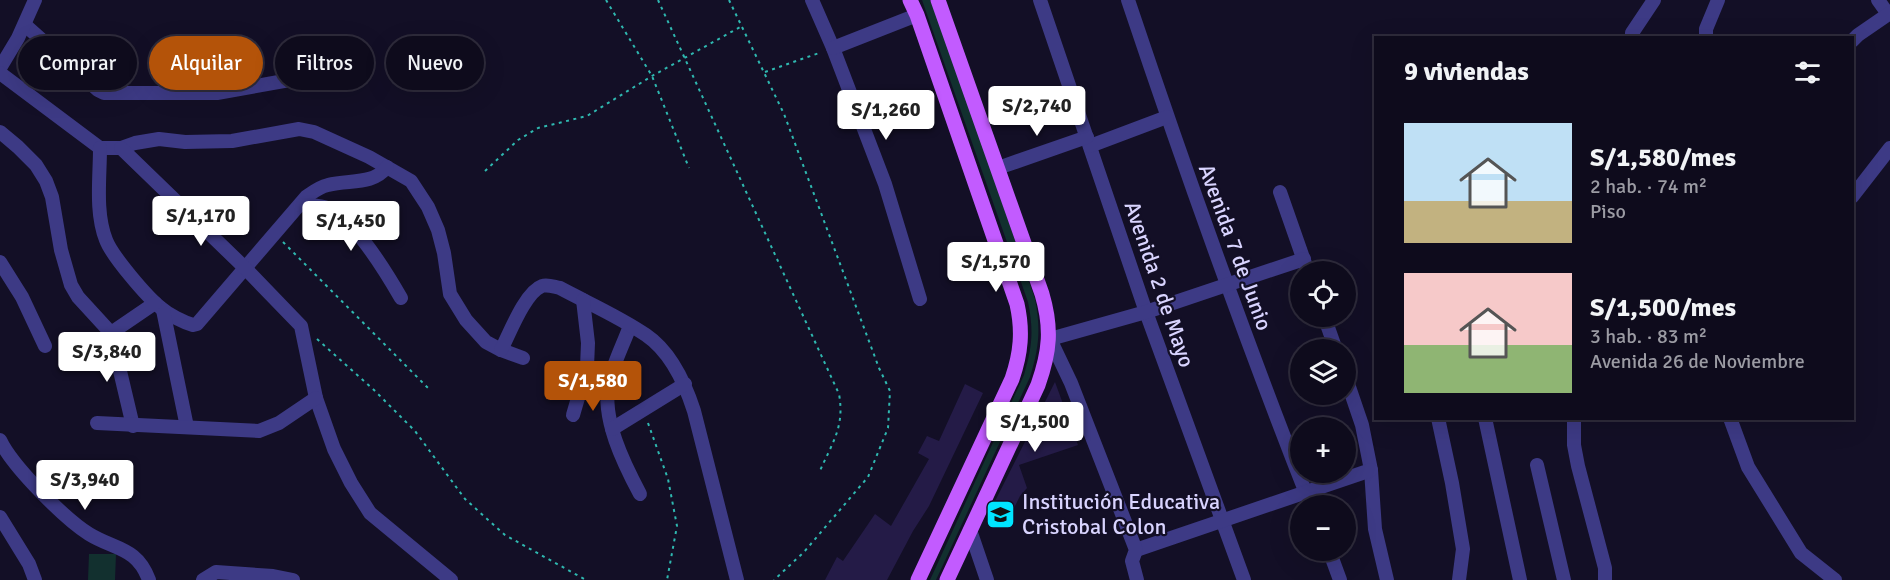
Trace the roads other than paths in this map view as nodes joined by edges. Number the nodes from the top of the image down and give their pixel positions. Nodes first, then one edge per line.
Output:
1 (35, 0) edge
2 (812, 0) edge
3 (910, 0) edge
4 (1040, 0) edge
5 (1128, 0) edge
6 (1654, 0) edge
7 (1718, 0) edge
8 (1878, 0) edge
9 (941, 1) edge
10 (1889, 13) edge
11 (917, 15) junction
12 (25, 25) junction
13 (1632, 33) dead end
14 (1706, 36) edge
15 (1854, 39) edge
16 (833, 48) junction
17 (0, 68) edge
18 (0, 73) edge
19 (275, 83) edge
20 (1167, 117) junction
21 (0, 132) edge
22 (1088, 141) junction
23 (100, 148) junction
24 (121, 148) junction
25 (1890, 148) edge
26 (387, 167) junction
27 (998, 168) junction
28 (1280, 192) dead end
29 (1854, 194) edge
30 (300, 205) junction
31 (1305, 261) edge
32 (0, 262) edge
33 (245, 268) junction
34 (1290, 269) edge
35 (1228, 286) junction
36 (401, 298) dead end
37 (920, 299) dead end
38 (583, 300) junction
39 (159, 307) junction
40 (1146, 312) junction
41 (630, 326) junction
42 (111, 333) junction
43 (1050, 339) junction
44 (45, 346) dead end
45 (501, 350) junction
46 (523, 358) dead end
47 (685, 384) junction
48 (315, 398) junction
49 (1355, 405) edge
50 (573, 415) dead end
51 (1438, 420) edge
52 (1485, 420) edge
53 (1574, 420) edge
54 (1731, 420) edge
55 (97, 423) dead end
56 (133, 426) junction
57 (187, 427) junction
58 (612, 429) junction
59 (0, 440) edge
60 (1537, 465) dead end
61 (1371, 470) junction
62 (1305, 492) junction
63 (640, 494) dead end
64 (1306, 495) edge
65 (0, 517) edge
66 (1223, 519) junction
67 (970, 530) junction
68 (1136, 550) junction
69 (1333, 561) edge
70 (35, 580) edge
71 (149, 580) edge
72 (203, 580) edge
73 (293, 580) edge
74 (451, 580) edge
75 (737, 580) edge
76 (918, 580) edge
77 (947, 580) edge
78 (987, 580) edge
79 (1137, 580) edge
80 (1244, 580) edge
81 (1340, 580) edge
82 (1387, 580) edge
83 (1459, 580) edge
84 (1520, 580) edge
85 (1564, 580) edge
86 (1605, 580) edge
87 (1836, 580) edge

1 - 12 street
2 - 16 street
3 - 11 main road
4 - 22 street, Avenida 2 de Mayo
5 - 20 street, Avenida 7 de Junio
6 - 13 street
7 - 14 street
8 - 10 street
9 - 27 main road
10 - 15 street
11 - 16 street
11 - 76 main road
12 - 17 street
12 - 19 street
16 - 37 street
18 - 23 street
20 - 22 street
20 - 35 street, Avenida 7 de Junio
21 - 42 street
22 - 27 street
22 - 40 street, Avenida 2 de Mayo
23 - 24 street
23 - 39 street
24 - 26 street
24 - 33 street
25 - 29 street
26 - 30 street
26 - 45 street
27 - 43 main road
28 - 31 street
30 - 33 street
30 - 36 street
32 - 44 street
33 - 39 street
33 - 48 street
34 - 35 street
35 - 40 street
35 - 62 street, Avenida 7 de Junio
38 - 41 street
38 - 45 street
38 - 50 street
39 - 42 street
39 - 57 street
40 - 43 street
40 - 66 street, Avenida 2 de Mayo
41 - 47 street
41 - 58 street
42 - 56 street
43 - 67 main road
43 - 68 street
45 - 46 street
47 - 58 street
47 - 75 street
48 - 57 street
48 - 74 street
49 - 61 street
51 - 83 street
52 - 84 street
53 - 86 street
54 - 87 street
55 - 56 street
56 - 57 street
58 - 63 street
59 - 71 street
60 - 85 street
61 - 62 street
61 - 82 street
62 - 64 street, Avenida 7 de Junio
62 - 66 street
65 - 70 street
66 - 68 street
66 - 80 street, Avenida 2 de Mayo
67 - 77 main road
67 - 78 street
68 - 79 street
69 - 81 street
72 - 73 street

